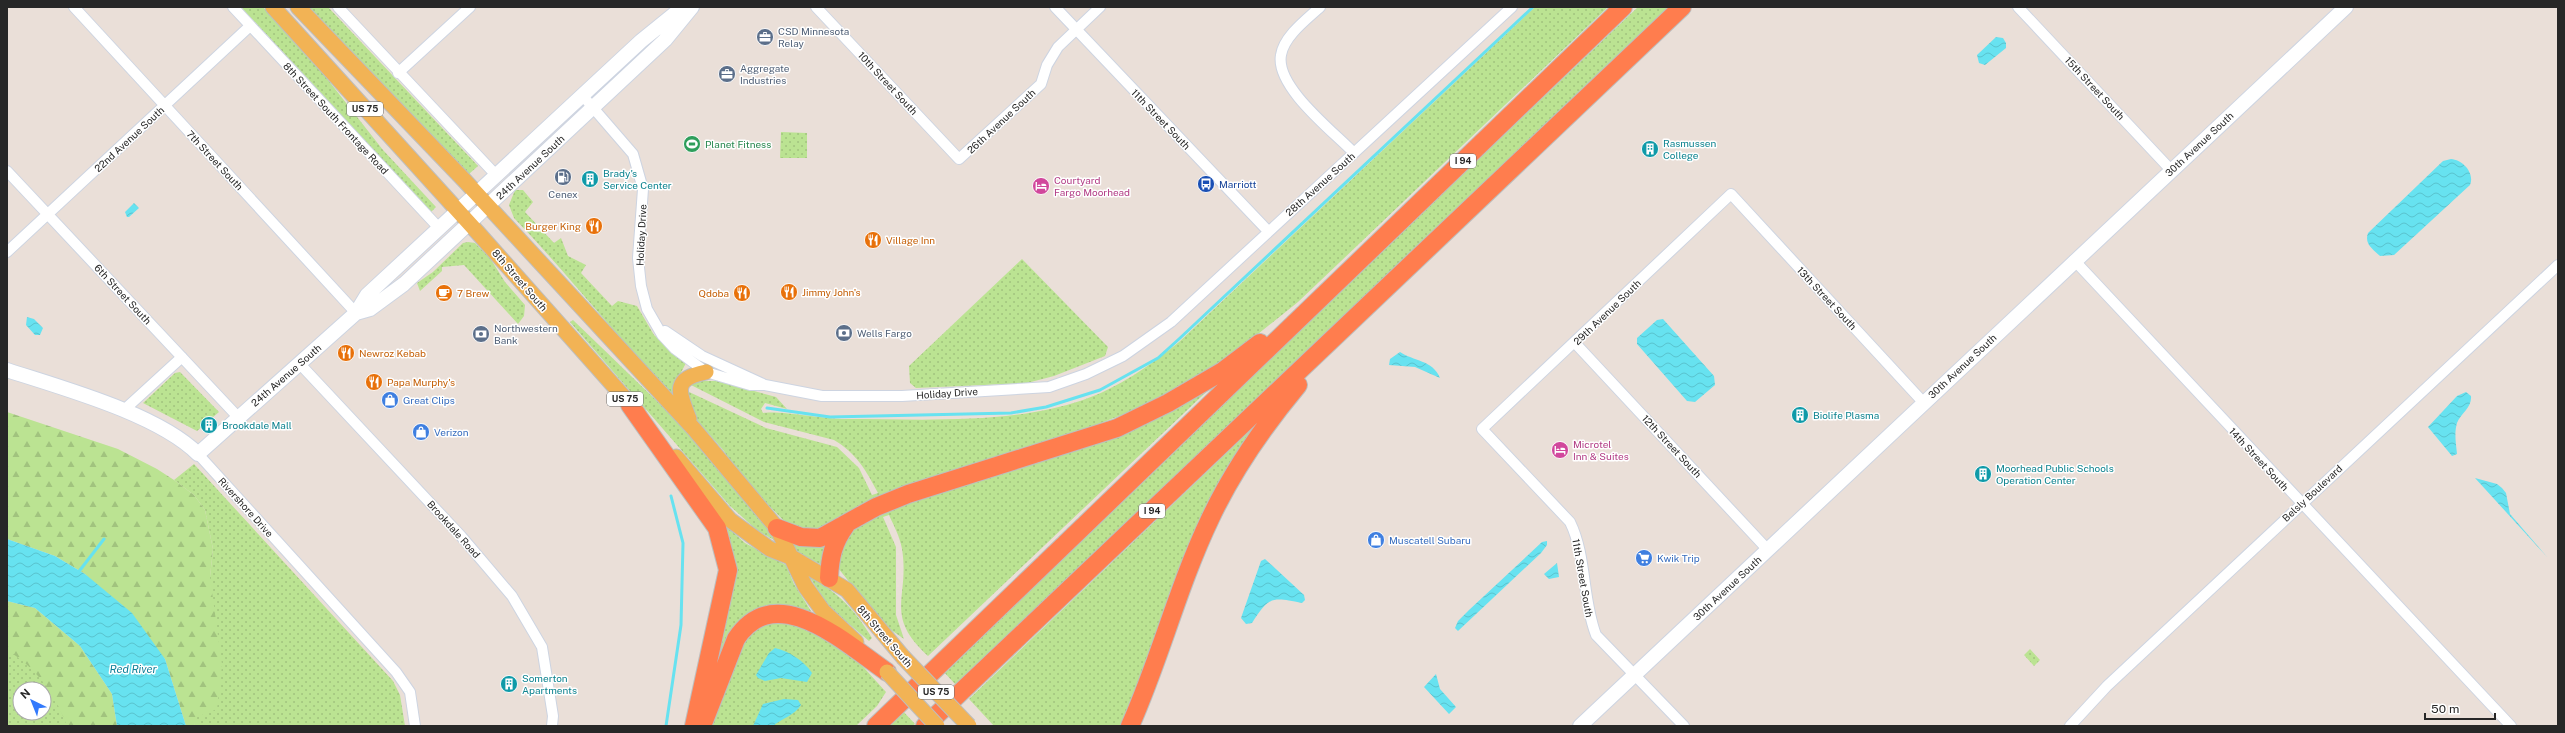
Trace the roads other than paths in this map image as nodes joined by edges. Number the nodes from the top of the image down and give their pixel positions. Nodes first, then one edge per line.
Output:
1 (74, 7) edge
2 (233, 7) edge
3 (273, 7) edge
4 (298, 7) edge
5 (338, 7) edge
6 (470, 7) edge
7 (683, 7) edge
8 (692, 7) edge
9 (816, 7) edge
10 (1055, 7) edge
11 (1100, 7) edge
12 (1320, 7) edge
13 (1512, 7) edge
14 (1623, 7) edge
15 (1682, 7) edge
16 (2018, 7) edge
17 (2346, 7) edge
18 (250, 26) junction
19 (1076, 29) junction
20 (636, 45) junction
21 (647, 57) junction
22 (398, 73) junction
23 (582, 95) junction
24 (165, 105) junction
25 (593, 108) junction
26 (1354, 153) junction
27 (959, 159) joint
28 (2172, 170) junction
29 (7, 171) edge
30 (496, 175) junction
31 (476, 194) junction
32 (1731, 194) joint
33 (487, 207) junction
34 (458, 211) junction
35 (48, 214) junction
36 (470, 223) junction
37 (439, 228) junction
38 (1268, 231) junction
39 (7, 252) edge
40 (2074, 260) junction
41 (2558, 265) edge
42 (1379, 295) junction
43 (356, 313) junction
44 (1303, 316) junction
45 (654, 321) junction
46 (1575, 343) junction
47 (1124, 356) joint
48 (182, 357) junction
49 (299, 363) junction
50 (7, 370) edge
51 (706, 372) junction
52 (765, 385) junction
53 (1923, 402) junction
54 (630, 405) junction
55 (124, 410) junction
56 (238, 417) junction
57 (694, 429) junction
58 (1482, 429) joint
59 (198, 454) junction
60 (2300, 504) junction
61 (846, 525) junction
62 (777, 528) junction
63 (1768, 550) junction
64 (793, 558) junction
65 (829, 578) junction
66 (887, 672) junction
67 (1634, 674) junction
68 (415, 726) edge
69 (552, 726) edge
70 (694, 726) edge
71 (702, 726) edge
72 (876, 726) edge
73 (925, 726) edge
74 (937, 726) edge
75 (969, 726) edge
76 (1130, 726) edge
77 (1580, 726) edge
78 (1684, 726) edge
79 (2070, 726) edge
80 (2511, 726) edge

1 - 24 street, 7th Street South
2 - 18 street, 8th Street South Frontage Road
3 - 34 main road, 8th Street South / US 75
4 - 31 main road, US 75
5 - 22 street
6 - 22 street
7 - 20 street, 24th Avenue South
8 - 21 street, 24th Avenue South
9 - 27 street, 10th Street South
10 - 19 street, 11th Street South
11 - 19 street, 26th Avenue South
12 - 26 street
13 - 26 street, 28th Avenue South
14 - 44 highway, I 94
15 - 42 highway, I 94
16 - 28 street, 15th Street South
17 - 28 street, 30th Avenue South
18 - 24 street, 22nd Avenue South
18 - 37 street, 8th Street South Frontage Road
19 - 27 street, 26th Avenue South
19 - 38 street, 11th Street South
20 - 21 street
20 - 23 street, 24th Avenue South
21 - 25 street, 24th Avenue South
22 - 30 street
23 - 25 street, Holiday Drive
23 - 30 street, 24th Avenue South
24 - 35 street, 22nd Avenue South
24 - 43 street, 7th Street South
25 - 33 street, 24th Avenue South
25 - 45 street, Holiday Drive
26 - 38 street, 28th Avenue South
28 - 40 street, 30th Avenue South
29 - 35 street, 6th Street South
30 - 31 street, 24th Avenue South
31 - 33 main road, US 75
31 - 34 street, 24th Avenue South
32 - 46 street, 29th Avenue South
32 - 53 street, 13th Street South
33 - 36 street, 24th Avenue South
33 - 57 main road, US 75
34 - 36 main road, 8th Street South / US 75
34 - 37 street, 24th Avenue South
35 - 39 street, 22nd Avenue South
35 - 48 street, 6th Street South
36 - 43 street, 24th Avenue South
36 - 54 main road, 8th Street South / US 75
37 - 43 street, 24th Avenue South
38 - 47 street, 28th Avenue South
40 - 53 street, 30th Avenue South
40 - 60 street, 14th Street South
41 - 60 street, Belsly Boulevard
42 - 73 highway, I 94
42 - 76 highway
43 - 49 street, 24th Avenue South
44 - 61 highway
44 - 72 highway, I 94
45 - 51 street, Holiday Drive
45 - 52 street, Holiday Drive
46 - 58 street, 29th Avenue South
46 - 63 street, 12th Street South
47 - 52 street, Holiday Drive
48 - 55 street
48 - 56 street, 6th Street South
49 - 56 street, 24th Avenue South
49 - 69 street, Brookdale Road
50 - 55 street, Rivershore Drive
51 - 52 street, Holiday Drive
51 - 57 main road
53 - 63 street, 30th Avenue South
54 - 64 main road, 8th Street South / US 75
54 - 70 highway
55 - 59 street, Rivershore Drive
56 - 59 street, 24th Avenue South
57 - 62 main road, US 75
58 - 67 street, 11th Street South
59 - 68 street, Rivershore Drive
60 - 79 street, Belsly Boulevard
60 - 80 street, 14th Street South
61 - 62 highway
61 - 65 highway
62 - 64 main road, US 75
63 - 67 street, 30th Avenue South
64 - 65 main road, 8th Street South / US 75
64 - 66 main road, US 75
65 - 75 main road, 8th Street South / US 75, bridge
66 - 71 highway
66 - 74 main road, US 75, bridge
67 - 77 street, 30th Avenue South
67 - 78 street, 11th Street South

